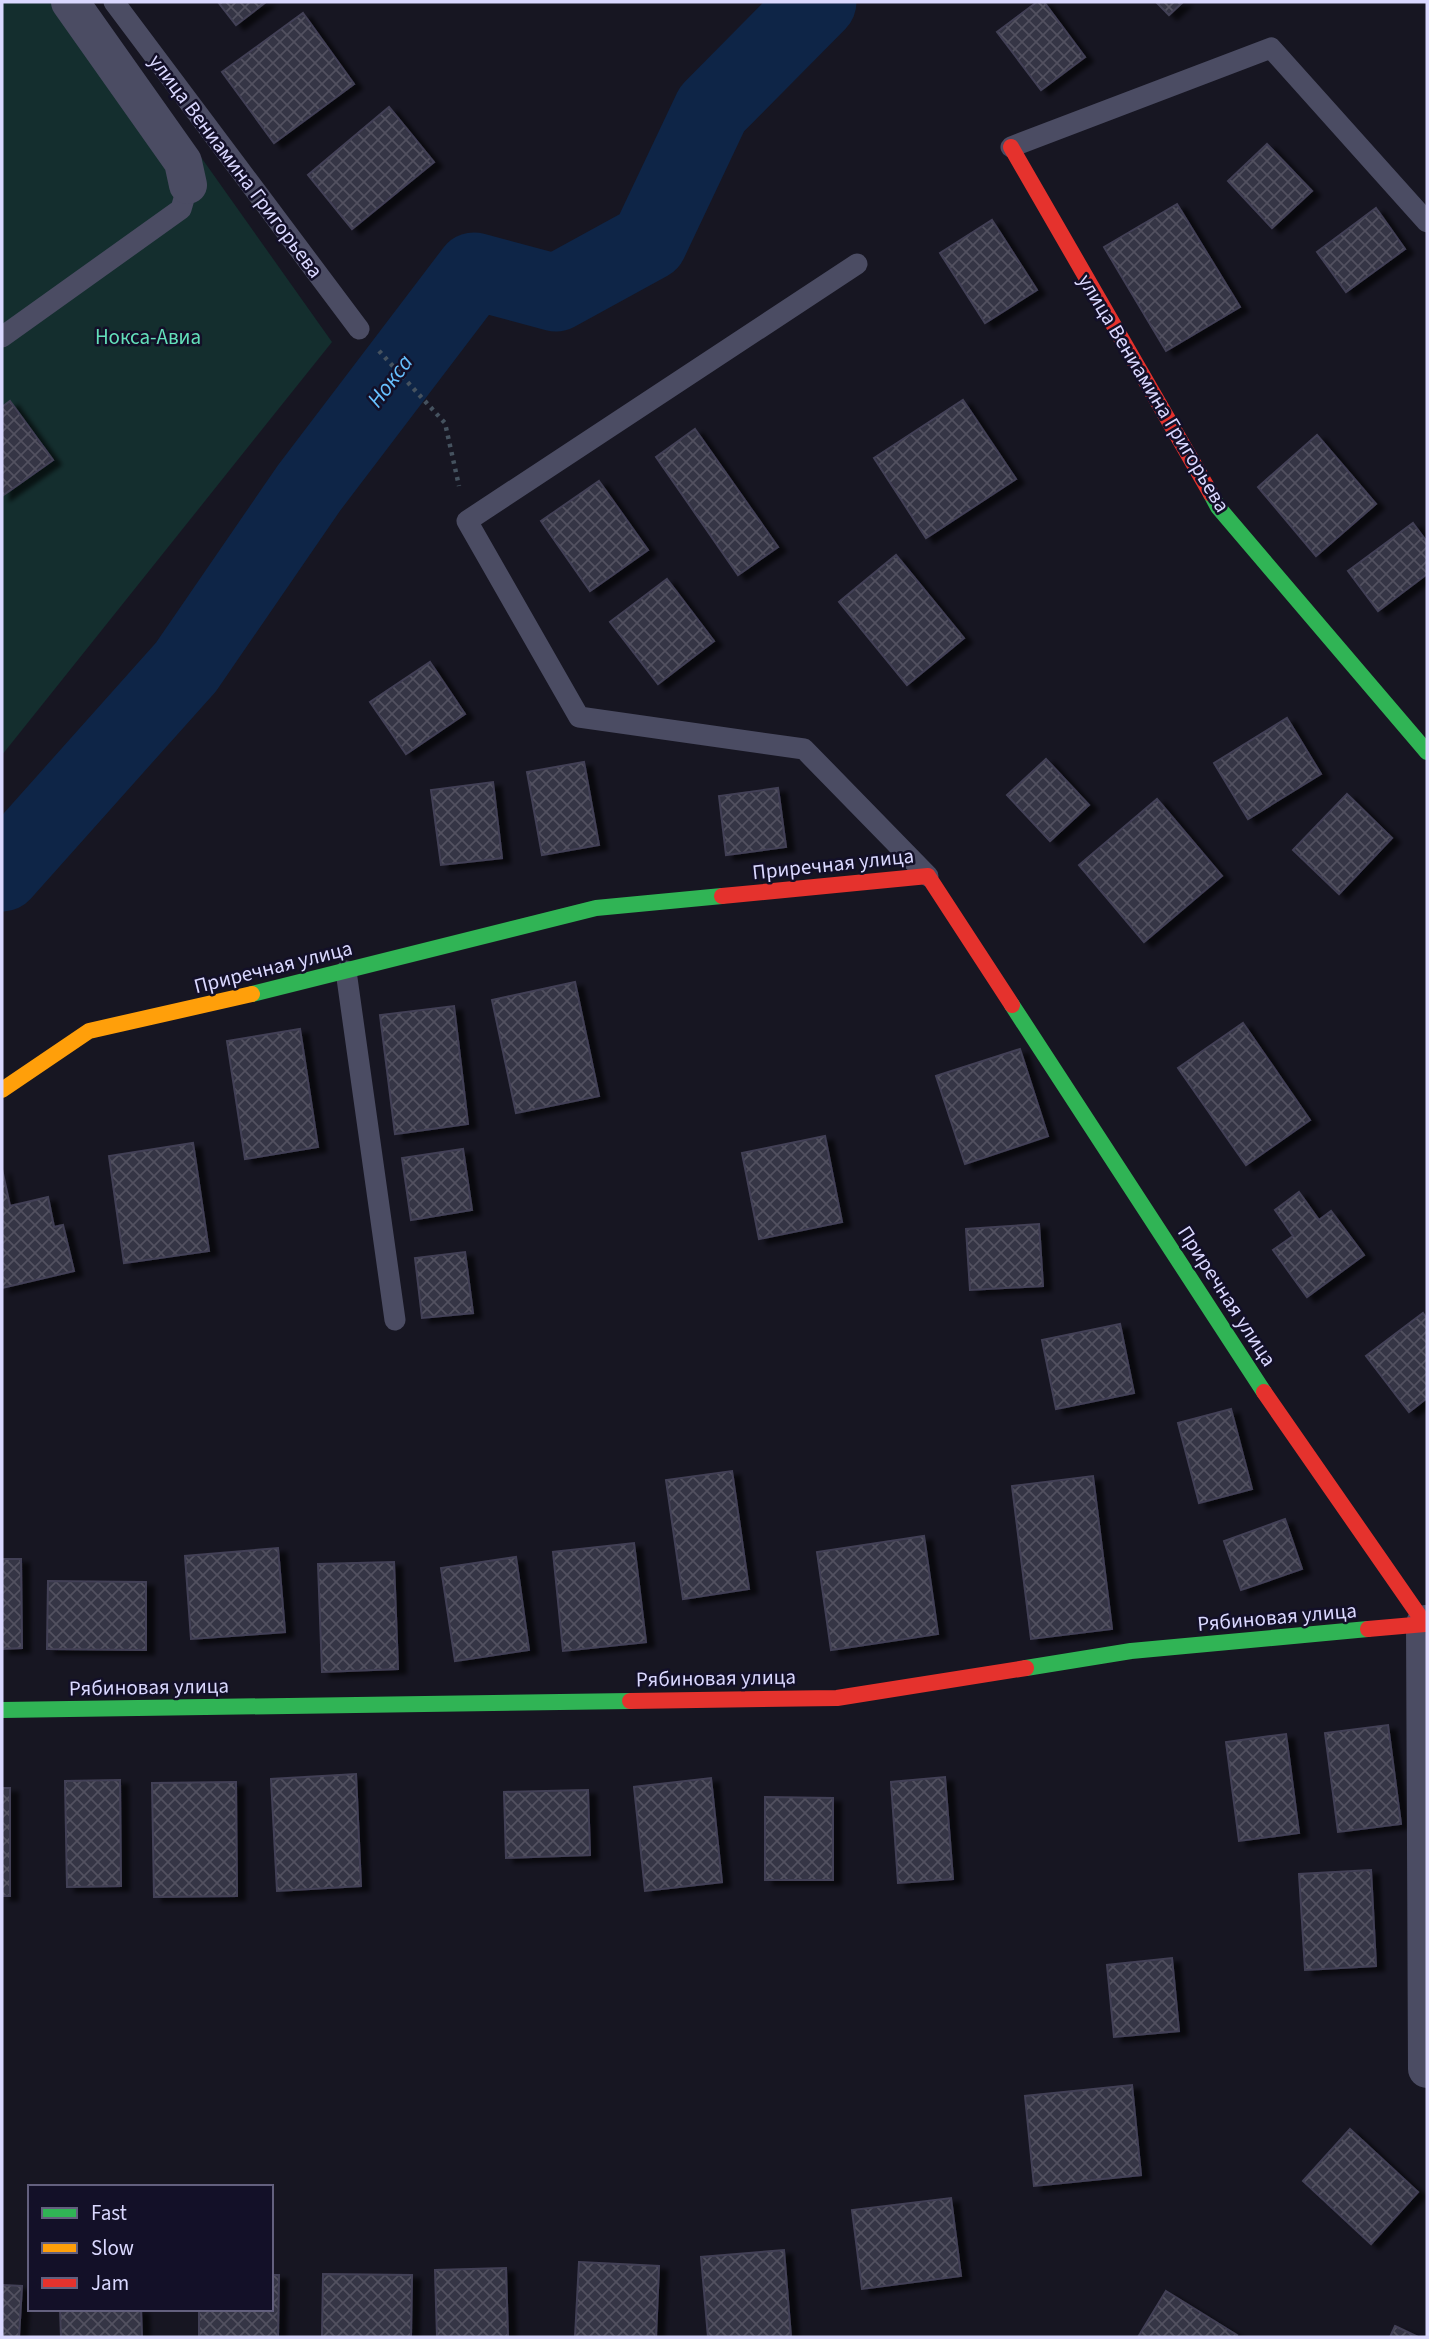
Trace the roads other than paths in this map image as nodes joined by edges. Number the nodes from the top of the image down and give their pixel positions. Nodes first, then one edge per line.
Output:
1 (70, 2) edge
2 (114, 2) edge
3 (1011, 147) joint
4 (188, 185) joint
5 (1427, 222) edge
6 (858, 264) dead end
7 (359, 329) road end
8 (2, 337) edge
9 (1427, 752) edge
10 (928, 876) junction
11 (346, 971) junction
12 (2, 1090) edge
13 (395, 1320) dead end
14 (1426, 1624) edge
15 (2, 1710) edge
16 (1427, 2068) edge

1 - 4 street
2 - 7 lane, улица Вениамина Григорьева
3 - 5 lane
3 - 9 street, улица Вениамина Григорьева
4 - 8 lane
6 - 10 lane
10 - 11 street, Приречная улица
10 - 14 street, Приречная улица
11 - 12 street, Приречная улица
11 - 13 lane
14 - 15 street, Рябиновая улица
14 - 16 street

